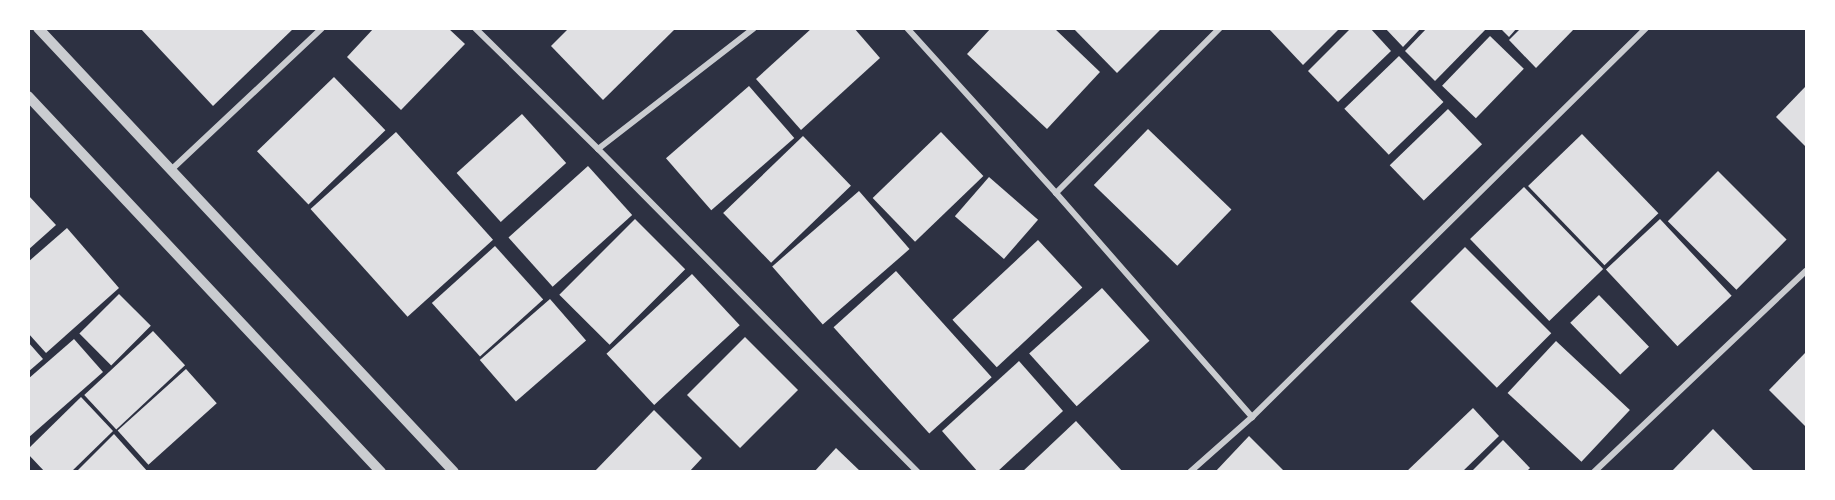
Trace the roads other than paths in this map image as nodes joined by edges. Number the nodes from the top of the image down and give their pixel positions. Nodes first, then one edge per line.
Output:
1 (38, 28) edge
2 (322, 28) edge
3 (475, 28) edge
4 (754, 28) edge
5 (908, 28) edge
6 (1220, 28) edge
7 (1646, 28) edge
8 (28, 96) edge
9 (598, 148) junction
10 (171, 170) junction
11 (1056, 192) junction
12 (1806, 271) edge
13 (1252, 417) junction
14 (381, 471) edge
15 (454, 471) edge
16 (918, 471) edge
17 (1190, 471) edge
18 (1594, 471) edge

1 - 10 street
2 - 10 street
3 - 9 street
4 - 9 street
5 - 11 street
6 - 11 street
7 - 13 street
8 - 14 street
9 - 16 street
10 - 15 street
11 - 13 street
12 - 18 street
13 - 17 street

